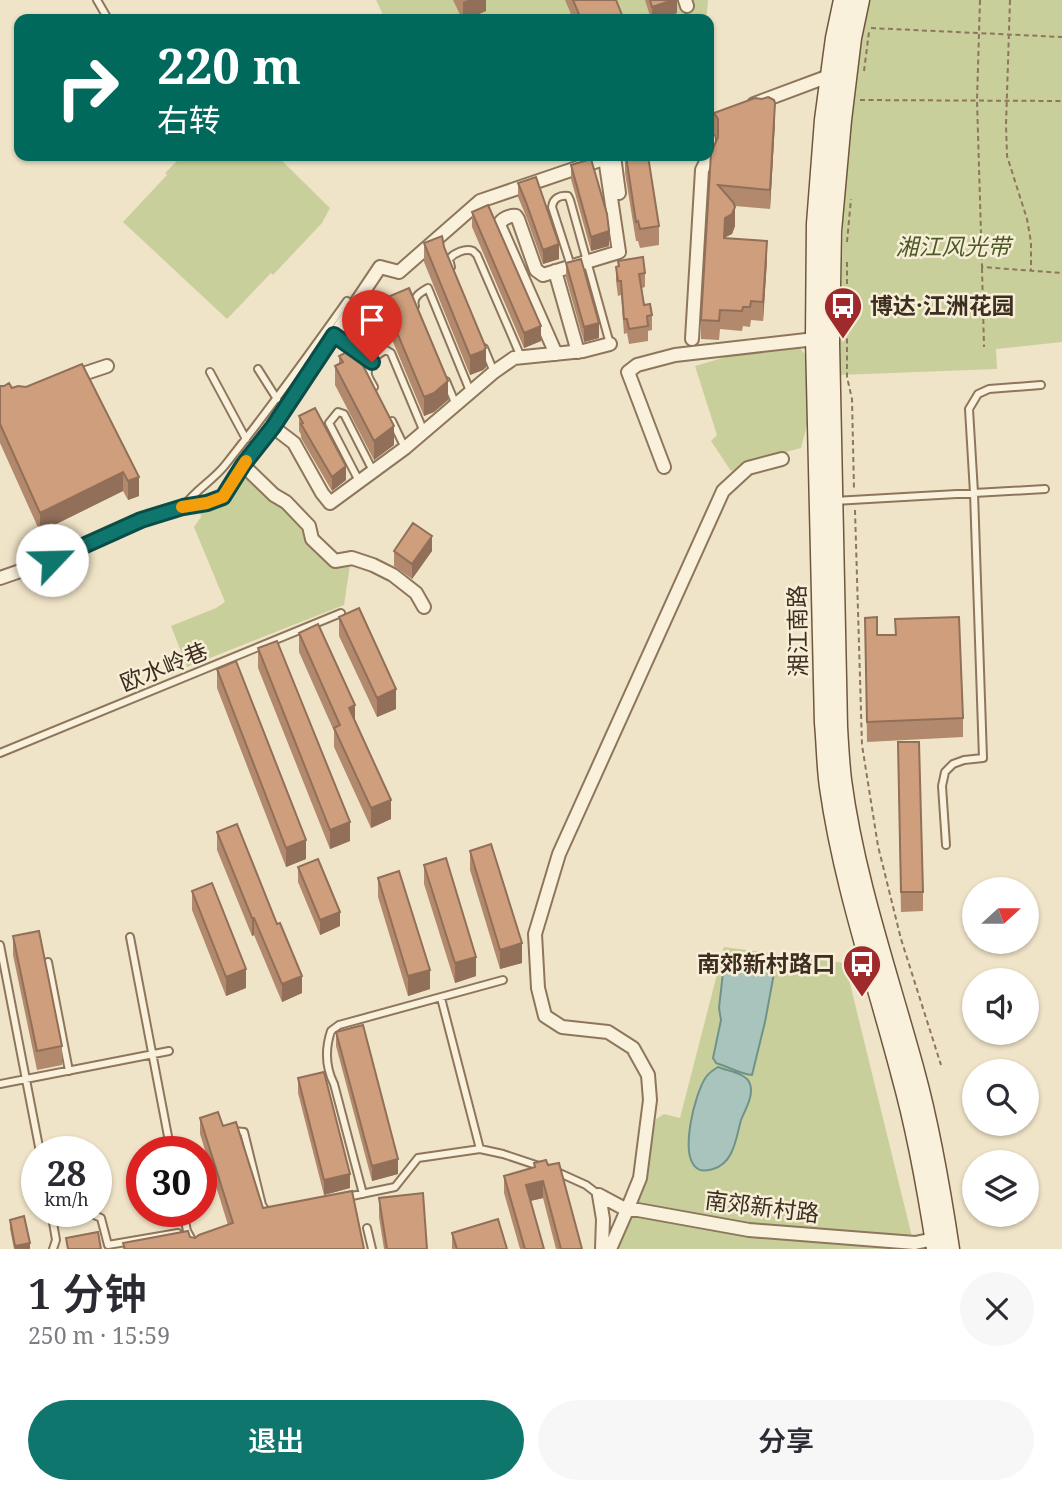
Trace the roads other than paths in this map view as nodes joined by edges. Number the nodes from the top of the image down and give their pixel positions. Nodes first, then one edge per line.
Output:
1 (843, 0) edge
2 (860, 0) edge
3 (830, 76) junction
4 (745, 107) edge
5 (598, 161) edge
6 (611, 161) edge
7 (706, 161) edge
8 (587, 262) junction
9 (572, 267) junction
10 (555, 271) junction
11 (454, 276) edge
12 (347, 301) dead end
13 (419, 317) edge
14 (334, 335) junction
15 (479, 336) edge
16 (692, 339) dead end
17 (815, 339) junction
18 (610, 344) joint
19 (578, 352) junction
20 (556, 354) junction
21 (522, 357) junction
22 (372, 362) junction
23 (107, 366) dead end
24 (258, 369) dead end
25 (210, 372) dead end
26 (494, 372) junction
27 (445, 380) edge
28 (56, 384) edge
29 (1041, 385) dead end
30 (471, 392) junction
31 (277, 398) junction
32 (380, 399) edge
33 (456, 405) junction
34 (387, 411) edge
35 (273, 427) junction
36 (424, 432) junction
37 (246, 439) junction
38 (405, 448) junction
39 (782, 459) dead end
40 (243, 465) junction
41 (664, 467) dead end
42 (373, 471) junction
43 (359, 481) junction
44 (1045, 489) dead end
45 (974, 493) junction
46 (834, 501) junction
47 (183, 507) junction
48 (0, 578) edge
49 (424, 607) dead end
50 (341, 613) edge
51 (0, 753) edge
52 (946, 845) dead end
53 (130, 937) dead end
54 (0, 945) edge
55 (48, 962) edge
56 (503, 981) dead end
57 (441, 998) junction
58 (169, 1051) dead end
59 (153, 1054) junction
60 (69, 1071) junction
61 (26, 1079) junction
62 (0, 1084) edge
63 (229, 1131) edge
64 (37, 1136) edge
65 (168, 1136) edge
66 (480, 1149) junction
67 (363, 1194) junction
68 (599, 1195) junction
69 (336, 1200) edge
70 (627, 1210) junction
71 (282, 1211) edge
72 (54, 1227) edge
73 (103, 1227) edge
74 (186, 1227) edge
75 (368, 1228) dead end
76 (187, 1231) junction
77 (940, 1246) edge
78 (53, 1249) edge
79 (194, 1249) edge
80 (372, 1249) edge
81 (602, 1249) edge
82 (610, 1249) edge

1 - 3 main road, 湘江南路
2 - 46 main road, 湘江南路
3 - 4 street
3 - 17 main road, 湘江南路
5 - 14 street
6 - 8 street
7 - 16 street
8 - 9 street
8 - 9 lane
8 - 18 lane
9 - 10 street
10 - 19 street
10 - 20 street
11 - 21 lane
12 - 31 lane
13 - 30 lane
14 - 22 street
14 - 35 street
15 - 26 lane
17 - 41 street
17 - 77 main road, 湘江南路
18 - 19 street
19 - 20 street
20 - 21 street
21 - 26 street
22 - 32 lane
22 - 36 lane
23 - 28 street
24 - 31 lane
25 - 37 lane
26 - 30 street
27 - 33 lane
29 - 45 lane
30 - 33 street
31 - 37 lane
33 - 36 street
34 - 38 lane
35 - 40 street
35 - 43 street
36 - 38 street
37 - 47 lane
38 - 42 street
39 - 70 street
40 - 47 street
40 - 49 street
42 - 43 street
42 - 43 lane
44 - 45 lane
45 - 46 lane
45 - 52 lane
46 - 77 main road, 湘江南路
47 - 48 street
50 - 51 lane, 欧水岭巷
53 - 59 lane
54 - 61 lane
55 - 60 lane
56 - 57 lane
57 - 66 lane
57 - 67 lane
58 - 59 lane
59 - 60 lane
59 - 65 lane
60 - 61 lane
61 - 62 lane
61 - 64 lane
63 - 71 lane
66 - 67 lane
66 - 68 lane
67 - 69 lane
68 - 70 street
68 - 81 street
70 - 77 street, 南郊新村路
70 - 82 street
72 - 78 lane
73 - 76 lane
74 - 76 lane
75 - 80 lane
76 - 79 lane

